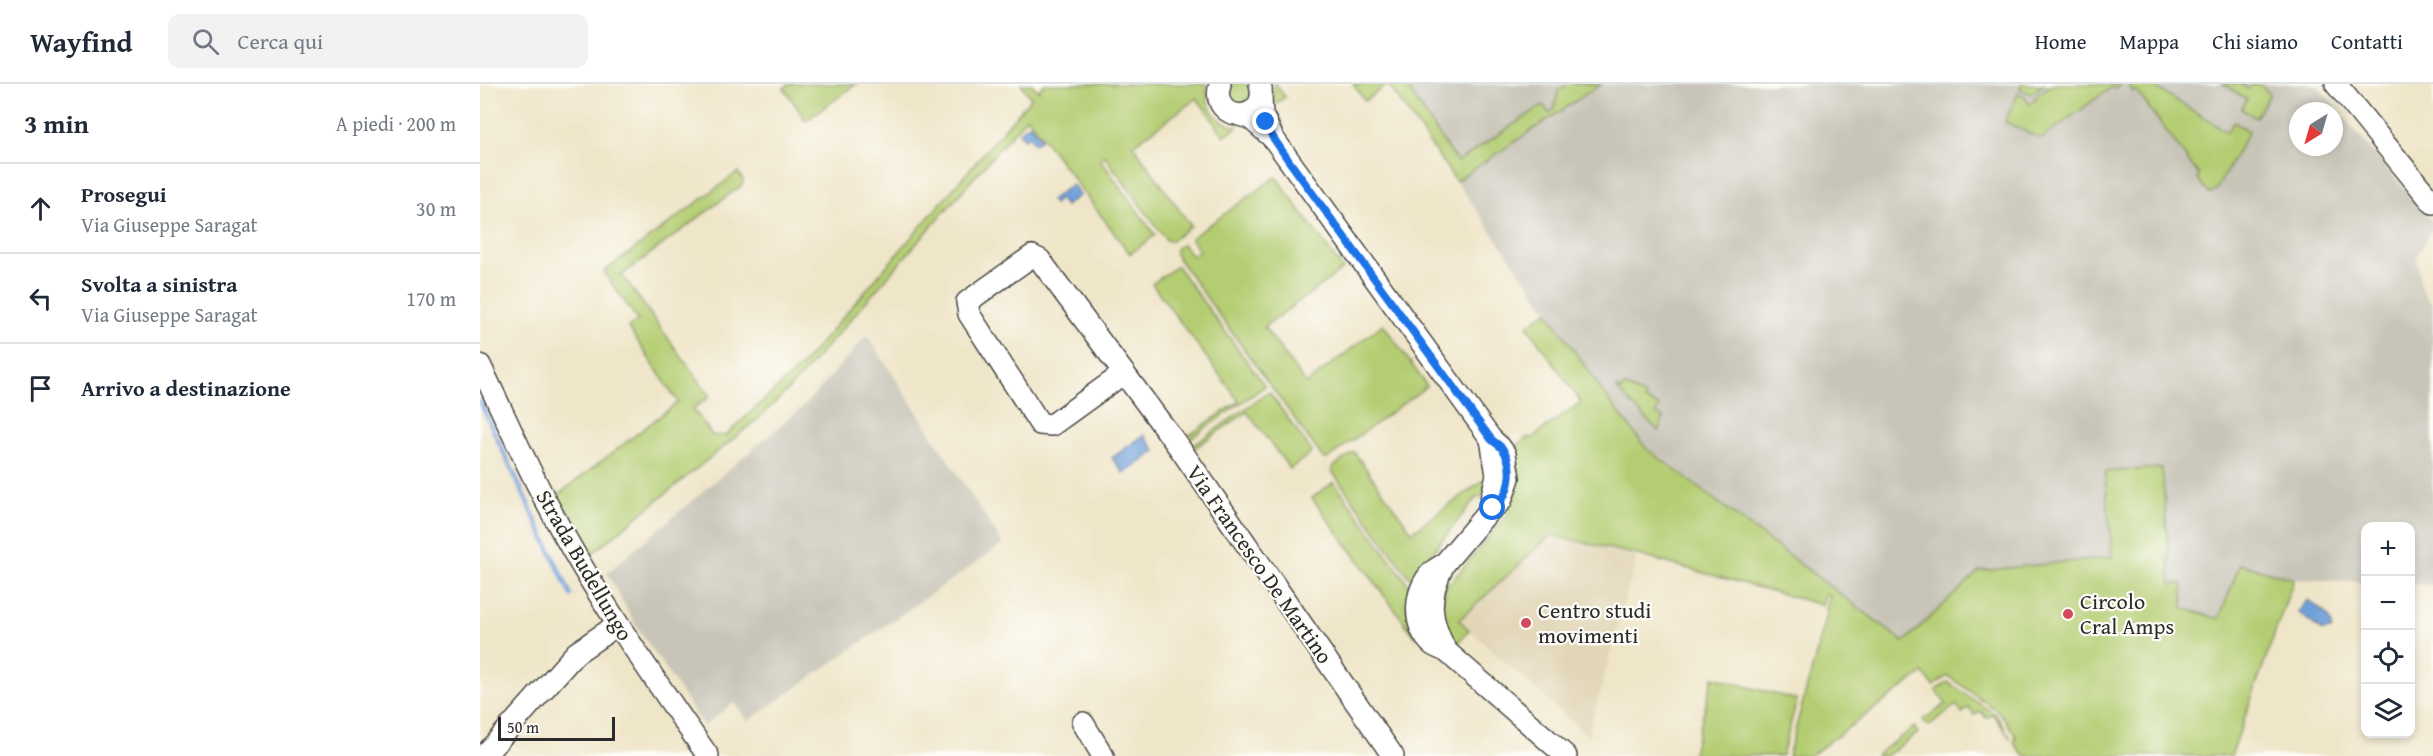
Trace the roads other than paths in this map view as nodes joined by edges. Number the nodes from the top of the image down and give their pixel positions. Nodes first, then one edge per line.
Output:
1 (1220, 84) edge
2 (2336, 84) edge
3 (1260, 91) edge
4 (1239, 115) junction
5 (1273, 138) junction
6 (2433, 203) edge
7 (480, 364) edge
8 (1124, 374) junction
9 (617, 625) junction
10 (1083, 723) dead end
11 (484, 756) edge
12 (708, 756) edge
13 (1102, 756) edge
14 (1393, 756) edge
15 (1566, 756) edge

1 - 4 street
2 - 6 street
3 - 4 street
3 - 5 street
4 - 5 street
5 - 15 street
7 - 9 street, Strada Budellungo
8 - 8 street, Via Francesco De Martino
8 - 14 street, Via Francesco De Martino
9 - 11 street
9 - 12 street, Strada Budellungo
10 - 13 street

